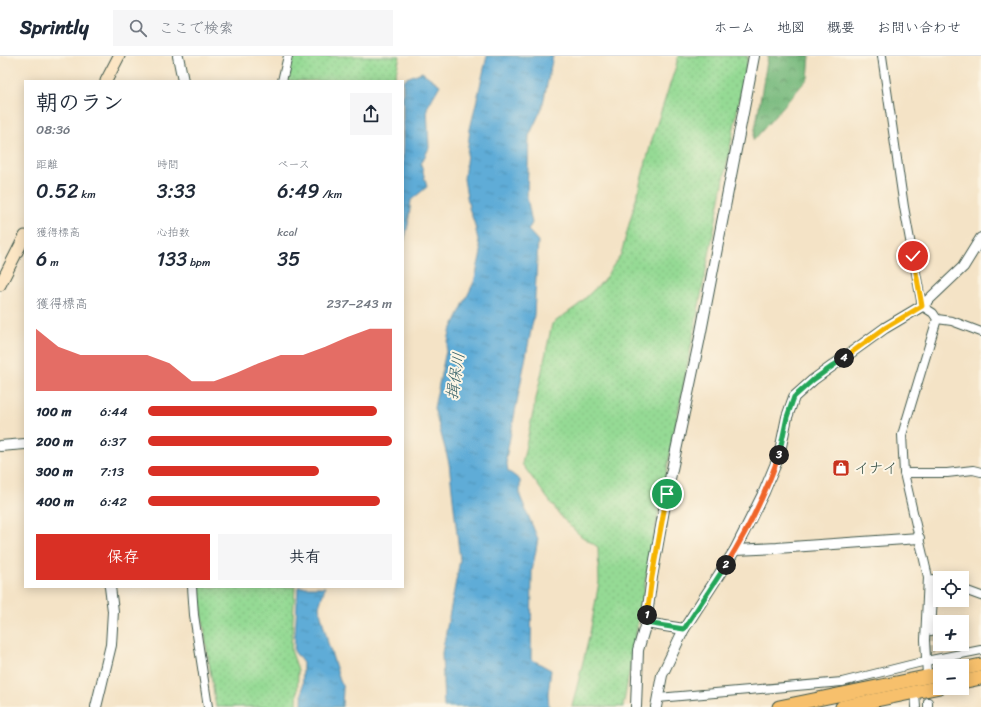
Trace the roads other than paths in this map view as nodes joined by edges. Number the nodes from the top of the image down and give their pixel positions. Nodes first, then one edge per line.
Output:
1 (119, 56) edge
2 (178, 56) edge
3 (288, 56) edge
4 (754, 56) edge
5 (882, 56) edge
6 (107, 80) edge
7 (183, 80) edge
8 (282, 80) edge
9 (24, 238) edge
10 (981, 238) edge
11 (0, 285) edge
12 (922, 306) junction
13 (937, 319) junction
14 (981, 332) edge
15 (24, 444) edge
16 (0, 446) edge
17 (981, 472) edge
18 (904, 473) junction
19 (919, 538) junction
20 (735, 550) junction
21 (933, 576) edge
22 (933, 586) edge
23 (110, 588) edge
24 (192, 588) edge
25 (969, 592) edge
26 (933, 596) edge
27 (981, 596) edge
28 (646, 623) junction
29 (684, 629) junction
30 (931, 631) tunnel mouth
31 (981, 650) edge
32 (926, 661) junction
33 (981, 665) edge
34 (969, 668) edge
35 (933, 675) edge
36 (927, 676) junction
37 (981, 678) edge
38 (969, 681) edge
39 (933, 688) edge
40 (915, 692) junction
41 (657, 702) edge
42 (96, 707) edge
43 (208, 707) edge
44 (636, 707) edge
45 (779, 707) edge
46 (842, 707) edge
47 (916, 707) edge

1 - 6 main road
2 - 7 street
3 - 8 street
4 - 28 street
5 - 12 street
9 - 11 main road
10 - 12 street
12 - 13 street
12 - 20 street
13 - 14 street
13 - 18 street
15 - 16 street
17 - 18 street
18 - 19 street
19 - 20 street
19 - 21 street
20 - 29 street
22 - 32 street
23 - 42 street
24 - 43 street
25 - 27 street
26 - 30 street
28 - 29 street
28 - 44 street
29 - 41 street
31 - 32 street
32 - 36 street
32 - 41 street
33 - 34 highway
35 - 36 highway
36 - 45 highway
37 - 38 highway
39 - 40 highway
40 - 46 highway
40 - 47 street

